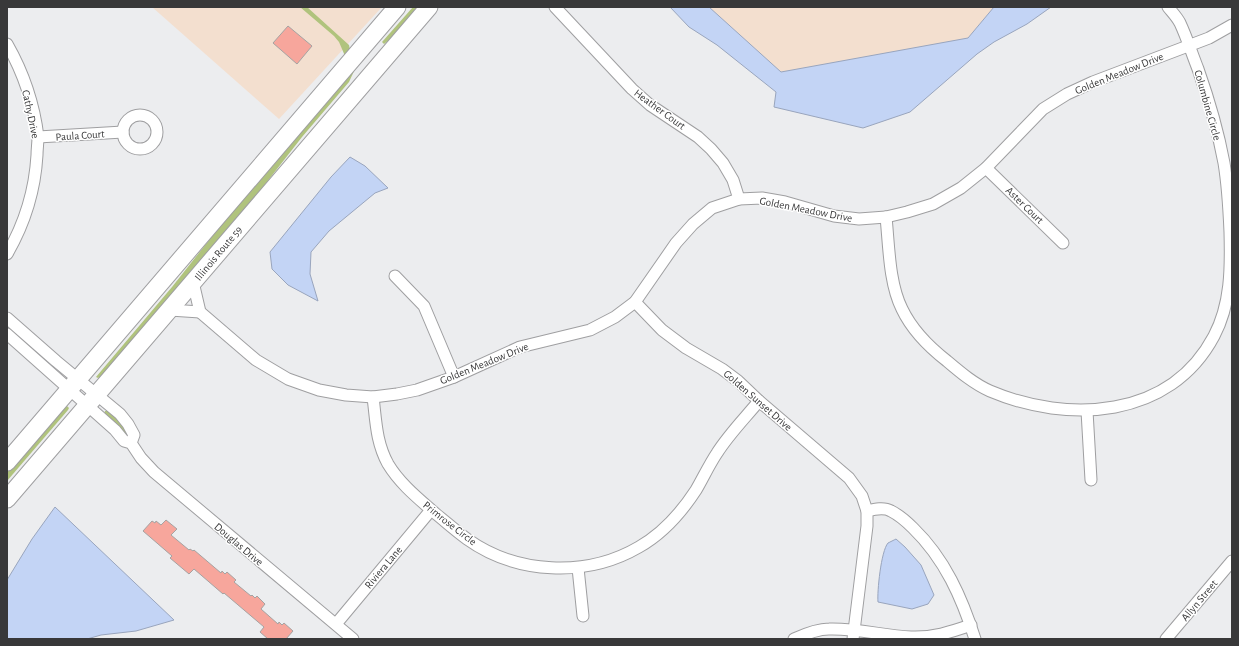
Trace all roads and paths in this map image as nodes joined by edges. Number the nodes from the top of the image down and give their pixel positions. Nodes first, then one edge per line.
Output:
1 (397, 7) edge
2 (429, 7) edge
3 (555, 7) edge
4 (1168, 7) edge
5 (1232, 25) edge
6 (7, 44) edge
7 (1189, 45) junction
8 (362, 48) junction
9 (374, 71) junction
10 (123, 132) dead end
11 (38, 138) junction
12 (986, 168) junction
13 (739, 199) junction
14 (886, 217) junction
15 (1063, 243) dead end
16 (7, 254) edge
17 (395, 276) dead end
18 (193, 282) junction
19 (636, 302) junction
20 (170, 310) junction
21 (200, 312) junction
22 (7, 318) edge
23 (7, 334) edge
24 (454, 377) junction
25 (73, 384) junction
26 (373, 397) junction
27 (92, 400) junction
28 (759, 402) junction
29 (1087, 411) junction
30 (7, 462) edge
31 (1091, 480) dead end
32 (7, 499) edge
33 (431, 510) junction
34 (867, 511) junction
35 (1232, 561) edge
36 (578, 568) junction
37 (583, 616) dead end
38 (336, 624) junction
39 (971, 625) junction
40 (854, 635) edge
41 (353, 639) edge
42 (794, 639) edge
43 (975, 639) edge
44 (1166, 639) edge

1 - 8 main road
2 - 9 main road, Illinois Route 59
3 - 13 street, Heather Court
4 - 7 street, Columbine Circle
5 - 7 street, Golden Meadow Drive
6 - 11 street, Cathy Drive
7 - 12 street, Golden Meadow Drive
7 - 29 street, Columbine Circle
8 - 9 main road
8 - 25 main road
9 - 18 main road, Illinois Route 59
10 - 11 street, Paula Court
11 - 16 street, Cathy Drive
12 - 14 street, Golden Meadow Drive
12 - 15 street, Aster Court
13 - 14 street, Golden Meadow Drive
13 - 19 street, Golden Meadow Drive
14 - 29 street, Columbine Circle
17 - 24 street
18 - 20 main road, Illinois Route 59
18 - 21 street
19 - 24 street, Golden Meadow Drive
19 - 28 street, Golden Sunset Drive
20 - 21 street
20 - 27 main road, Illinois Route 59
21 - 26 street, Golden Meadow Drive
22 - 25 street, Douglas Drive
23 - 25 street, Douglas Drive
24 - 26 street, Golden Meadow Drive
25 - 27 street, Douglas Drive
25 - 30 main road
26 - 33 street, Primrose Circle
27 - 32 main road, Illinois Route 59
27 - 38 street, Douglas Drive
28 - 34 street, Golden Sunset Drive
28 - 36 street, Primrose Circle
29 - 31 street
33 - 36 street, Primrose Circle
33 - 38 street, Riviera Lane
34 - 39 street
34 - 40 street, Golden Sunset Drive
35 - 44 street, Allyn Street
36 - 37 street
38 - 41 street, Douglas Drive
39 - 40 street
39 - 43 street
40 - 42 street

